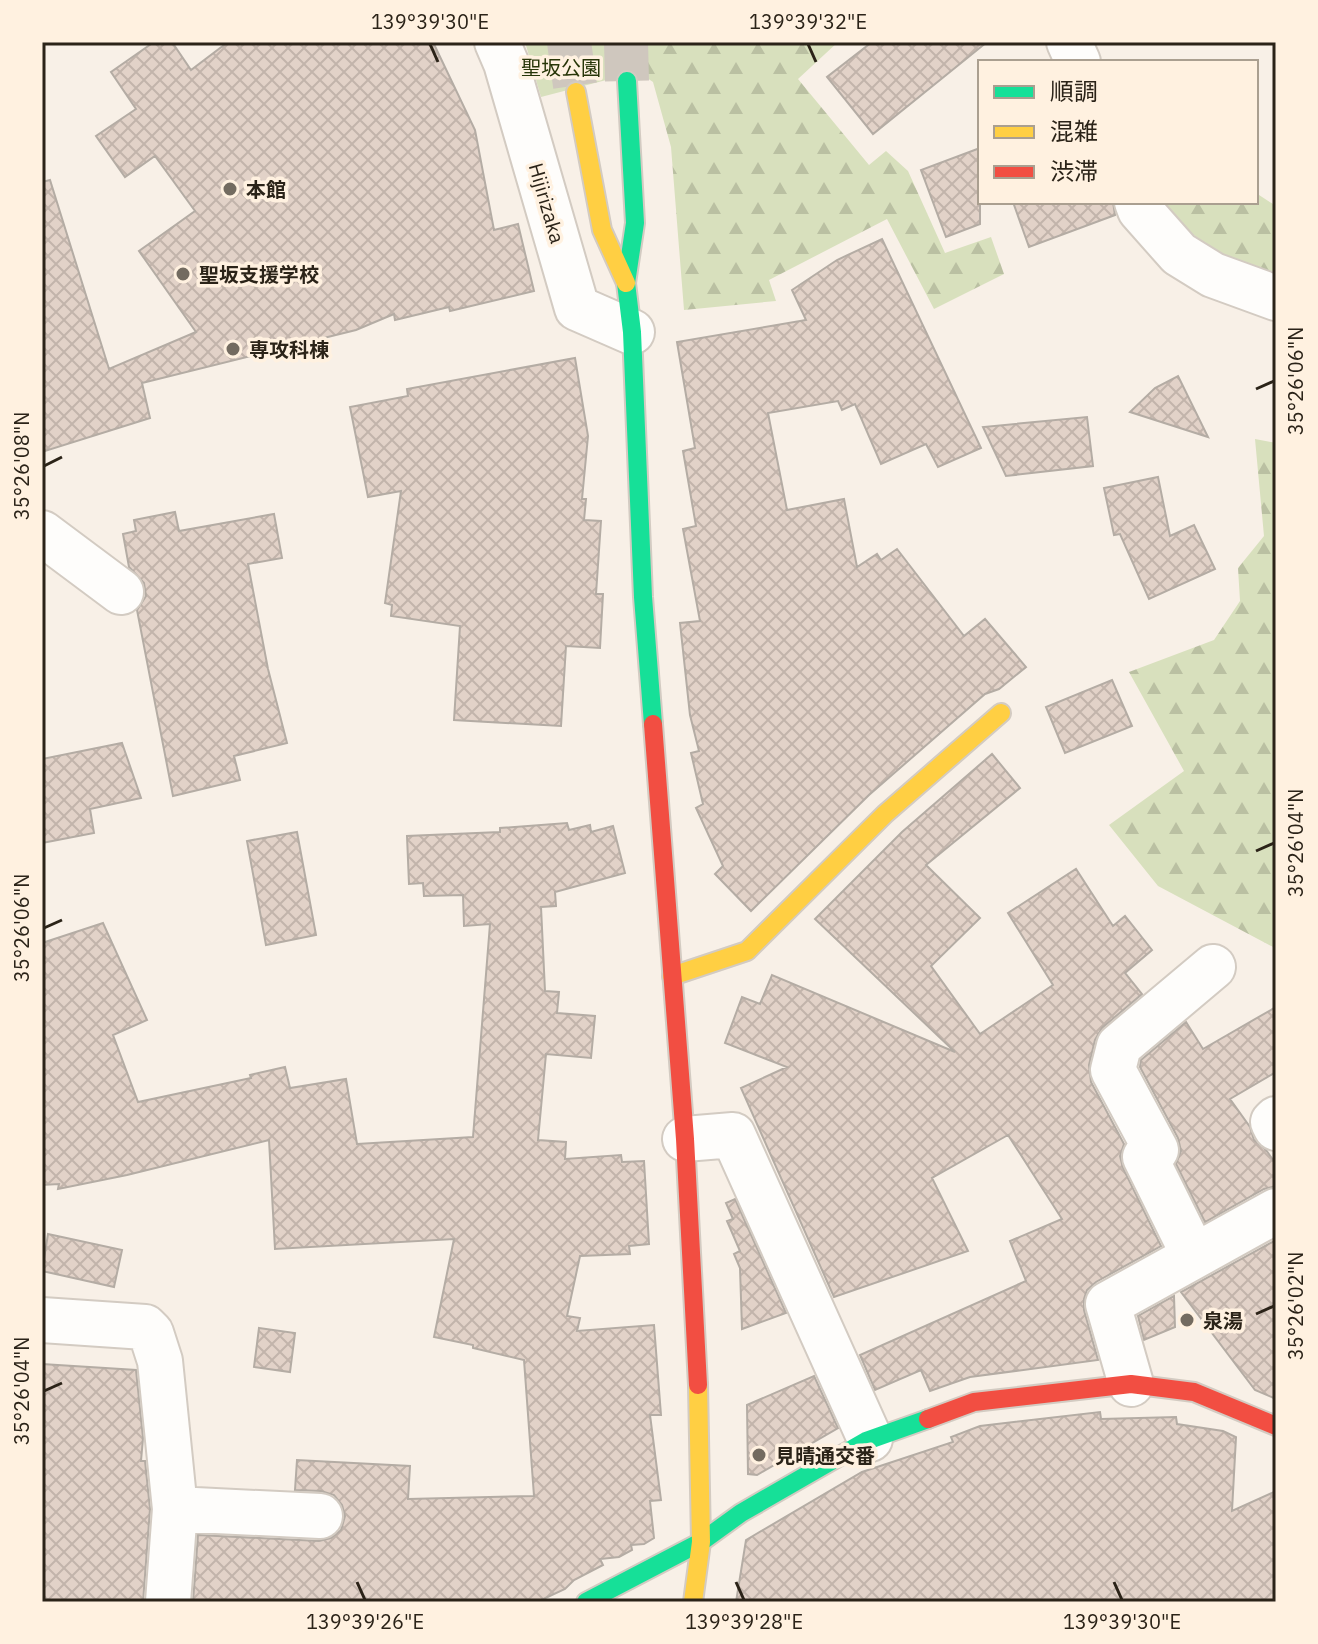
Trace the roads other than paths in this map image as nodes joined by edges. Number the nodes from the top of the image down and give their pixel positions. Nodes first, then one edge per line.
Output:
1 (497, 42) edge
2 (627, 81) tunnel mouth
3 (576, 92) tunnel mouth
4 (1138, 204) edge
5 (626, 283) junction
6 (1276, 298) edge
7 (632, 332) junction
8 (42, 533) edge
9 (121, 592) dead end
10 (1001, 713) dead end
11 (1213, 967) dead end
12 (672, 976) junction
13 (1276, 1119) edge
14 (1276, 1128) edge
15 (685, 1139) junction
16 (1276, 1211) edge
17 (1194, 1256) junction
18 (42, 1320) edge
19 (1131, 1384) junction
20 (1276, 1426) edge
21 (870, 1439) junction
22 (175, 1509) junction
23 (320, 1516) dead end
24 (701, 1542) junction
25 (168, 1602) edge
26 (586, 1602) edge
27 (693, 1602) edge

1 - 7 street, Hijirizaka
2 - 5 street
3 - 5 street
4 - 6 street
5 - 7 street
7 - 12 street
8 - 9 street
10 - 12 street
11 - 17 street
12 - 15 street
13 - 14 street
15 - 21 street
15 - 24 street
16 - 17 street
17 - 19 street
18 - 22 street
19 - 20 street
19 - 21 street
21 - 24 street
22 - 23 street
22 - 25 street
24 - 26 street
24 - 27 street

